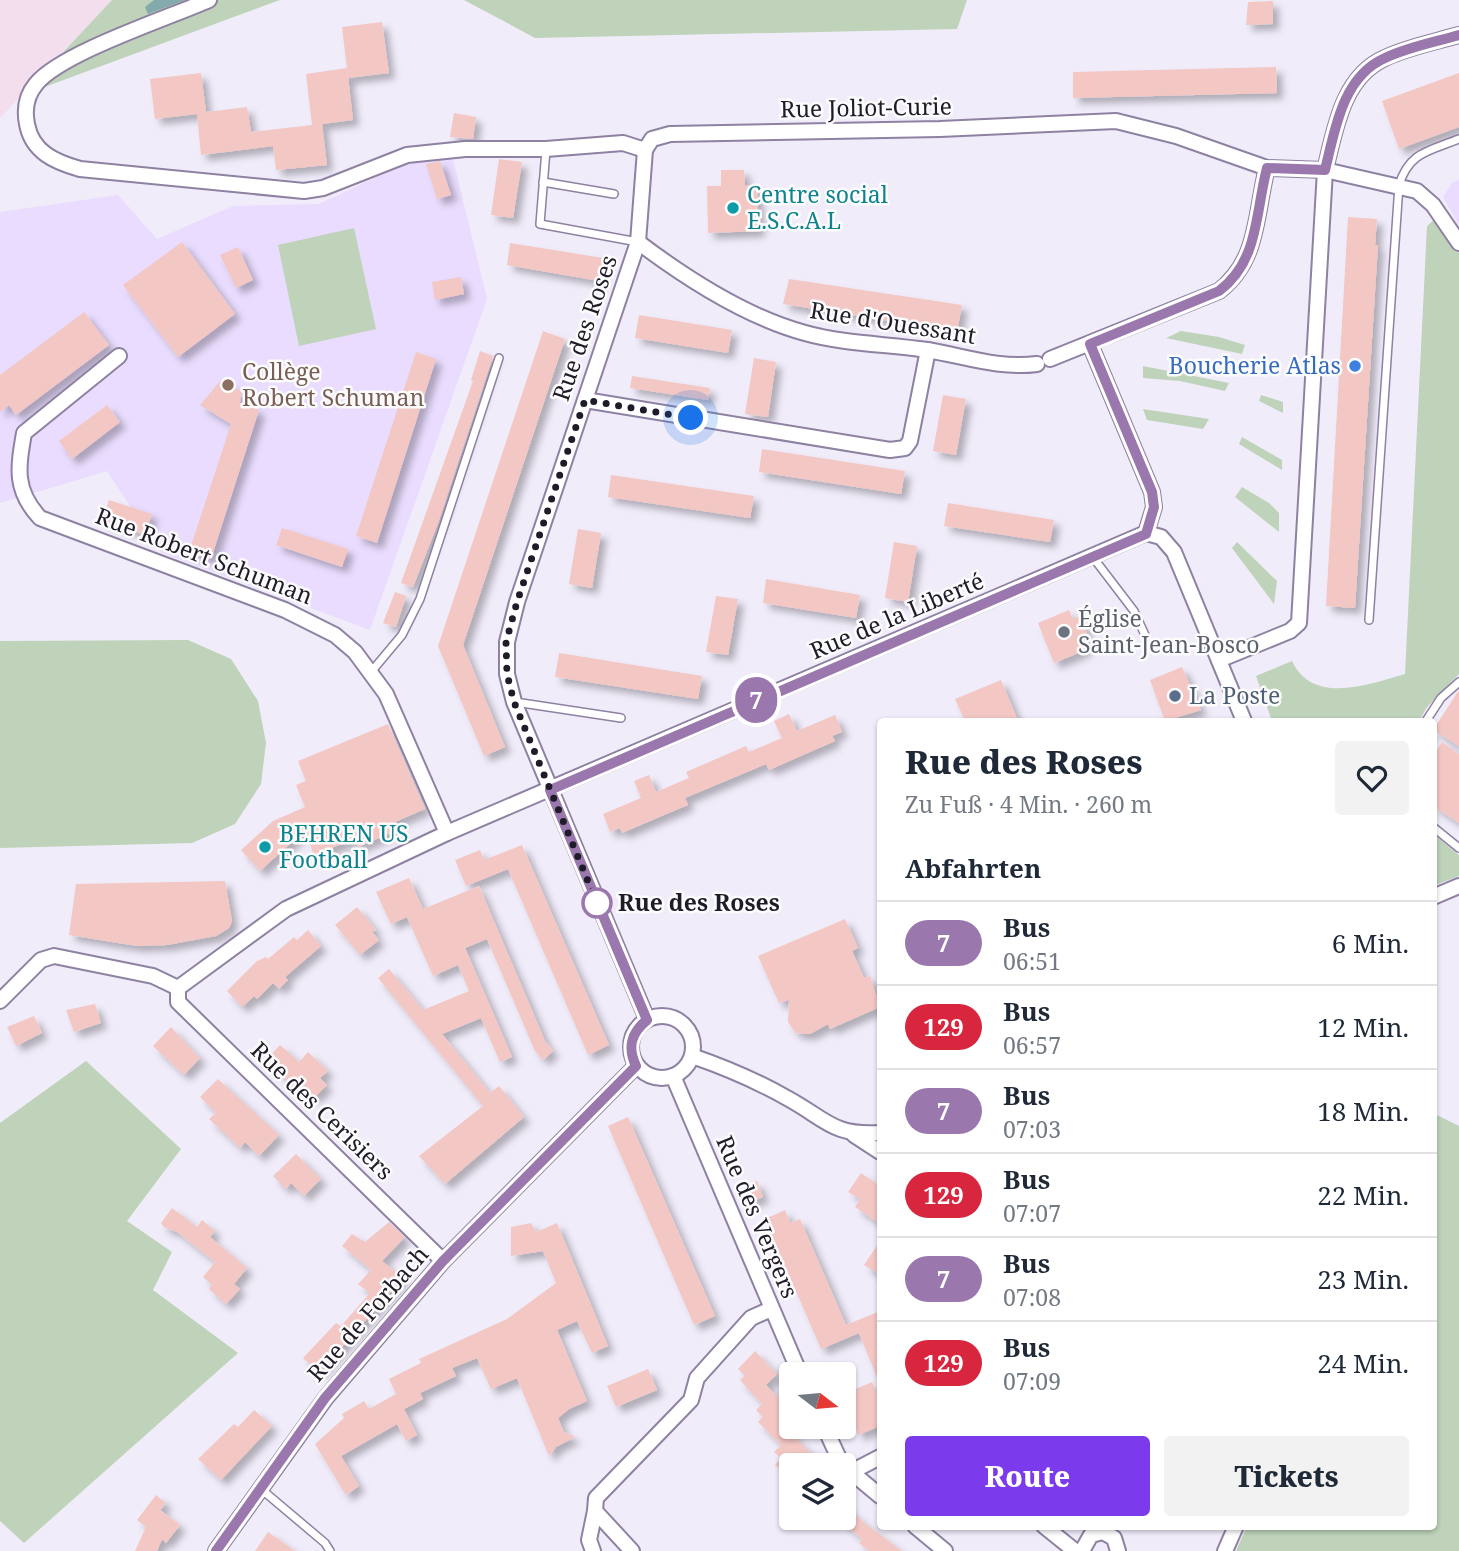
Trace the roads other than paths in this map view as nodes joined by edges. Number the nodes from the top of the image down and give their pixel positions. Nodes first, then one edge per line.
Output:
1 (209, 0) edge
2 (1459, 35) edge
3 (1459, 139) edge
4 (546, 149) junction
5 (645, 150) junction
6 (1267, 168) junction
7 (1325, 170) junction
8 (543, 182) junction
9 (1399, 185) junction
10 (614, 194) dead end
11 (638, 242) junction
12 (1459, 243) edge
13 (1090, 344) junction
14 (928, 351) junction
15 (119, 356) dead end
16 (499, 358) dead end
17 (585, 400) junction
18 (1146, 534) junction
19 (1092, 556) junction
20 (1369, 620) dead end
21 (1145, 635) dead end
22 (1219, 660) junction
23 (371, 672) junction
24 (1459, 682) edge
25 (514, 702) junction
26 (621, 718) dead end
27 (1243, 718) edge
28 (1428, 718) edge
29 (550, 790) junction
30 (1437, 830) edge
31 (447, 832) junction
32 (1459, 848) edge
33 (1459, 886) edge
34 (1437, 895) edge
35 (178, 988) junction
36 (0, 1002) edge
37 (647, 1020) junction
38 (692, 1056) junction
39 (636, 1066) junction
40 (673, 1076) junction
41 (877, 1133) edge
42 (854, 1135) junction
43 (877, 1150) edge
44 (443, 1261) junction
45 (771, 1309) junction
46 (795, 1362) edge
47 (877, 1458) edge
48 (856, 1464) edge
49 (856, 1476) edge
50 (260, 1489) junction
51 (877, 1493) edge
52 (594, 1511) junction
53 (920, 1530) edge
54 (1050, 1530) edge
55 (1234, 1530) edge
56 (1077, 1550) edge
57 (216, 1551) edge
58 (330, 1551) edge
59 (593, 1551) edge
60 (632, 1551) edge
61 (945, 1551) edge
62 (1118, 1551) edge
63 (1225, 1551) edge

1 - 4 street
2 - 7 street
3 - 9 lane
4 - 5 street
4 - 8 lane, Rue des Roses
5 - 6 street, Rue Joliot-Curie
5 - 11 street, Rue des Roses
6 - 7 street, Rue Joliot-Curie
6 - 13 street, Rue d'Ouessant
7 - 9 street, Rue Joliot-Curie
7 - 22 street
8 - 10 lane
8 - 11 lane, Rue des Roses
9 - 12 street, Rue Joliot-Curie
9 - 20 lane
11 - 14 street, Rue d'Ouessant
11 - 17 street, Rue des Roses
13 - 14 street, Rue d'Ouessant
13 - 18 street
14 - 17 street
15 - 23 street, Rue Robert Schuman
16 - 23 lane
17 - 25 street, Rue des Roses
18 - 19 street, Rue de la Liberté
18 - 22 street
19 - 21 lane
19 - 29 street, Rue de la Liberté
22 - 27 street
23 - 31 street, Rue Robert Schuman
24 - 28 lane
25 - 26 lane
25 - 29 street, Rue des Roses
29 - 31 street, Rue de la Liberté
29 - 37 street, Rue des Roses
30 - 32 lane
31 - 35 street, Rue de la Liberté
33 - 34 street
35 - 36 street
35 - 44 street, Rue des Cerisiers
37 - 38 street
37 - 39 street
38 - 40 street
38 - 42 street
39 - 40 street
39 - 44 street, Rue de Forbach
40 - 45 street, Rue des Vergers
41 - 42 street
42 - 43 street
44 - 50 street, Rue de Forbach
45 - 46 street, Rue des Vergers
45 - 52 street
47 - 48 street
49 - 51 street
50 - 57 street, Rue de Forbach
50 - 58 lane
52 - 59 street
52 - 60 street
53 - 61 street
54 - 56 street
55 - 63 street
56 - 62 street

